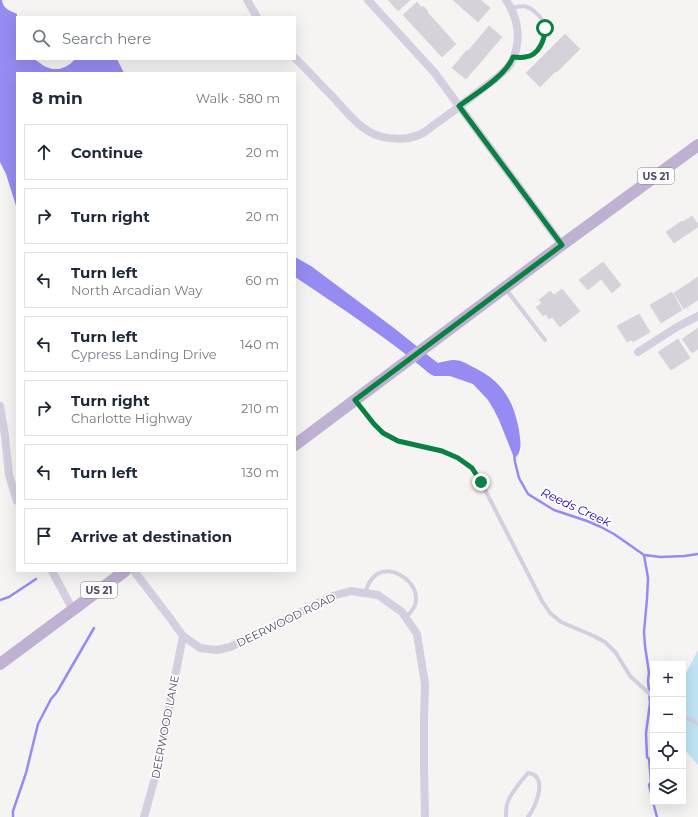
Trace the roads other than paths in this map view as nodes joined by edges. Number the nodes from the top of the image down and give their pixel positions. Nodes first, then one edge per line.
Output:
1 (247, 0) edge
2 (368, 0) edge
3 (506, 0) edge
4 (512, 8) junction
5 (256, 16) edge
6 (513, 57) junction
7 (296, 59) edge
8 (459, 106) junction
9 (698, 145) edge
10 (562, 245) junction
11 (505, 288) junction
12 (698, 316) edge
13 (545, 340) dead end
14 (638, 352) dead end
15 (355, 400) junction
16 (0, 406) edge
17 (296, 444) edge
18 (16, 497) edge
19 (53, 572) edge
20 (124, 572) edge
21 (135, 572) edge
22 (365, 593) junction
23 (72, 610) junction
24 (406, 618) junction
25 (183, 636) junction
26 (0, 664) edge
27 (650, 694) edge
28 (686, 718) edge
29 (698, 724) edge
30 (144, 817) edge
31 (425, 817) edge
32 (506, 817) edge
33 (528, 817) edge

1 - 5 street
2 - 8 street
3 - 4 street
4 - 6 street
4 - 6 lane
6 - 8 street
7 - 8 street
8 - 10 street
9 - 10 main road, US 21
10 - 11 main road, US 21
11 - 13 lane
11 - 15 main road, US 21
12 - 14 street
15 - 17 main road, US 21
15 - 27 lane
16 - 18 street
19 - 23 street
20 - 23 main road, US 21
21 - 25 street, DEERWOOD ROAD
22 - 24 street, DEERWOOD ROAD
22 - 24 lane
22 - 25 street, DEERWOOD ROAD
23 - 26 main road, US 21
24 - 31 street, DEERWOOD ROAD
25 - 30 street, DEERWOOD LANE
28 - 29 lane
32 - 33 lane

